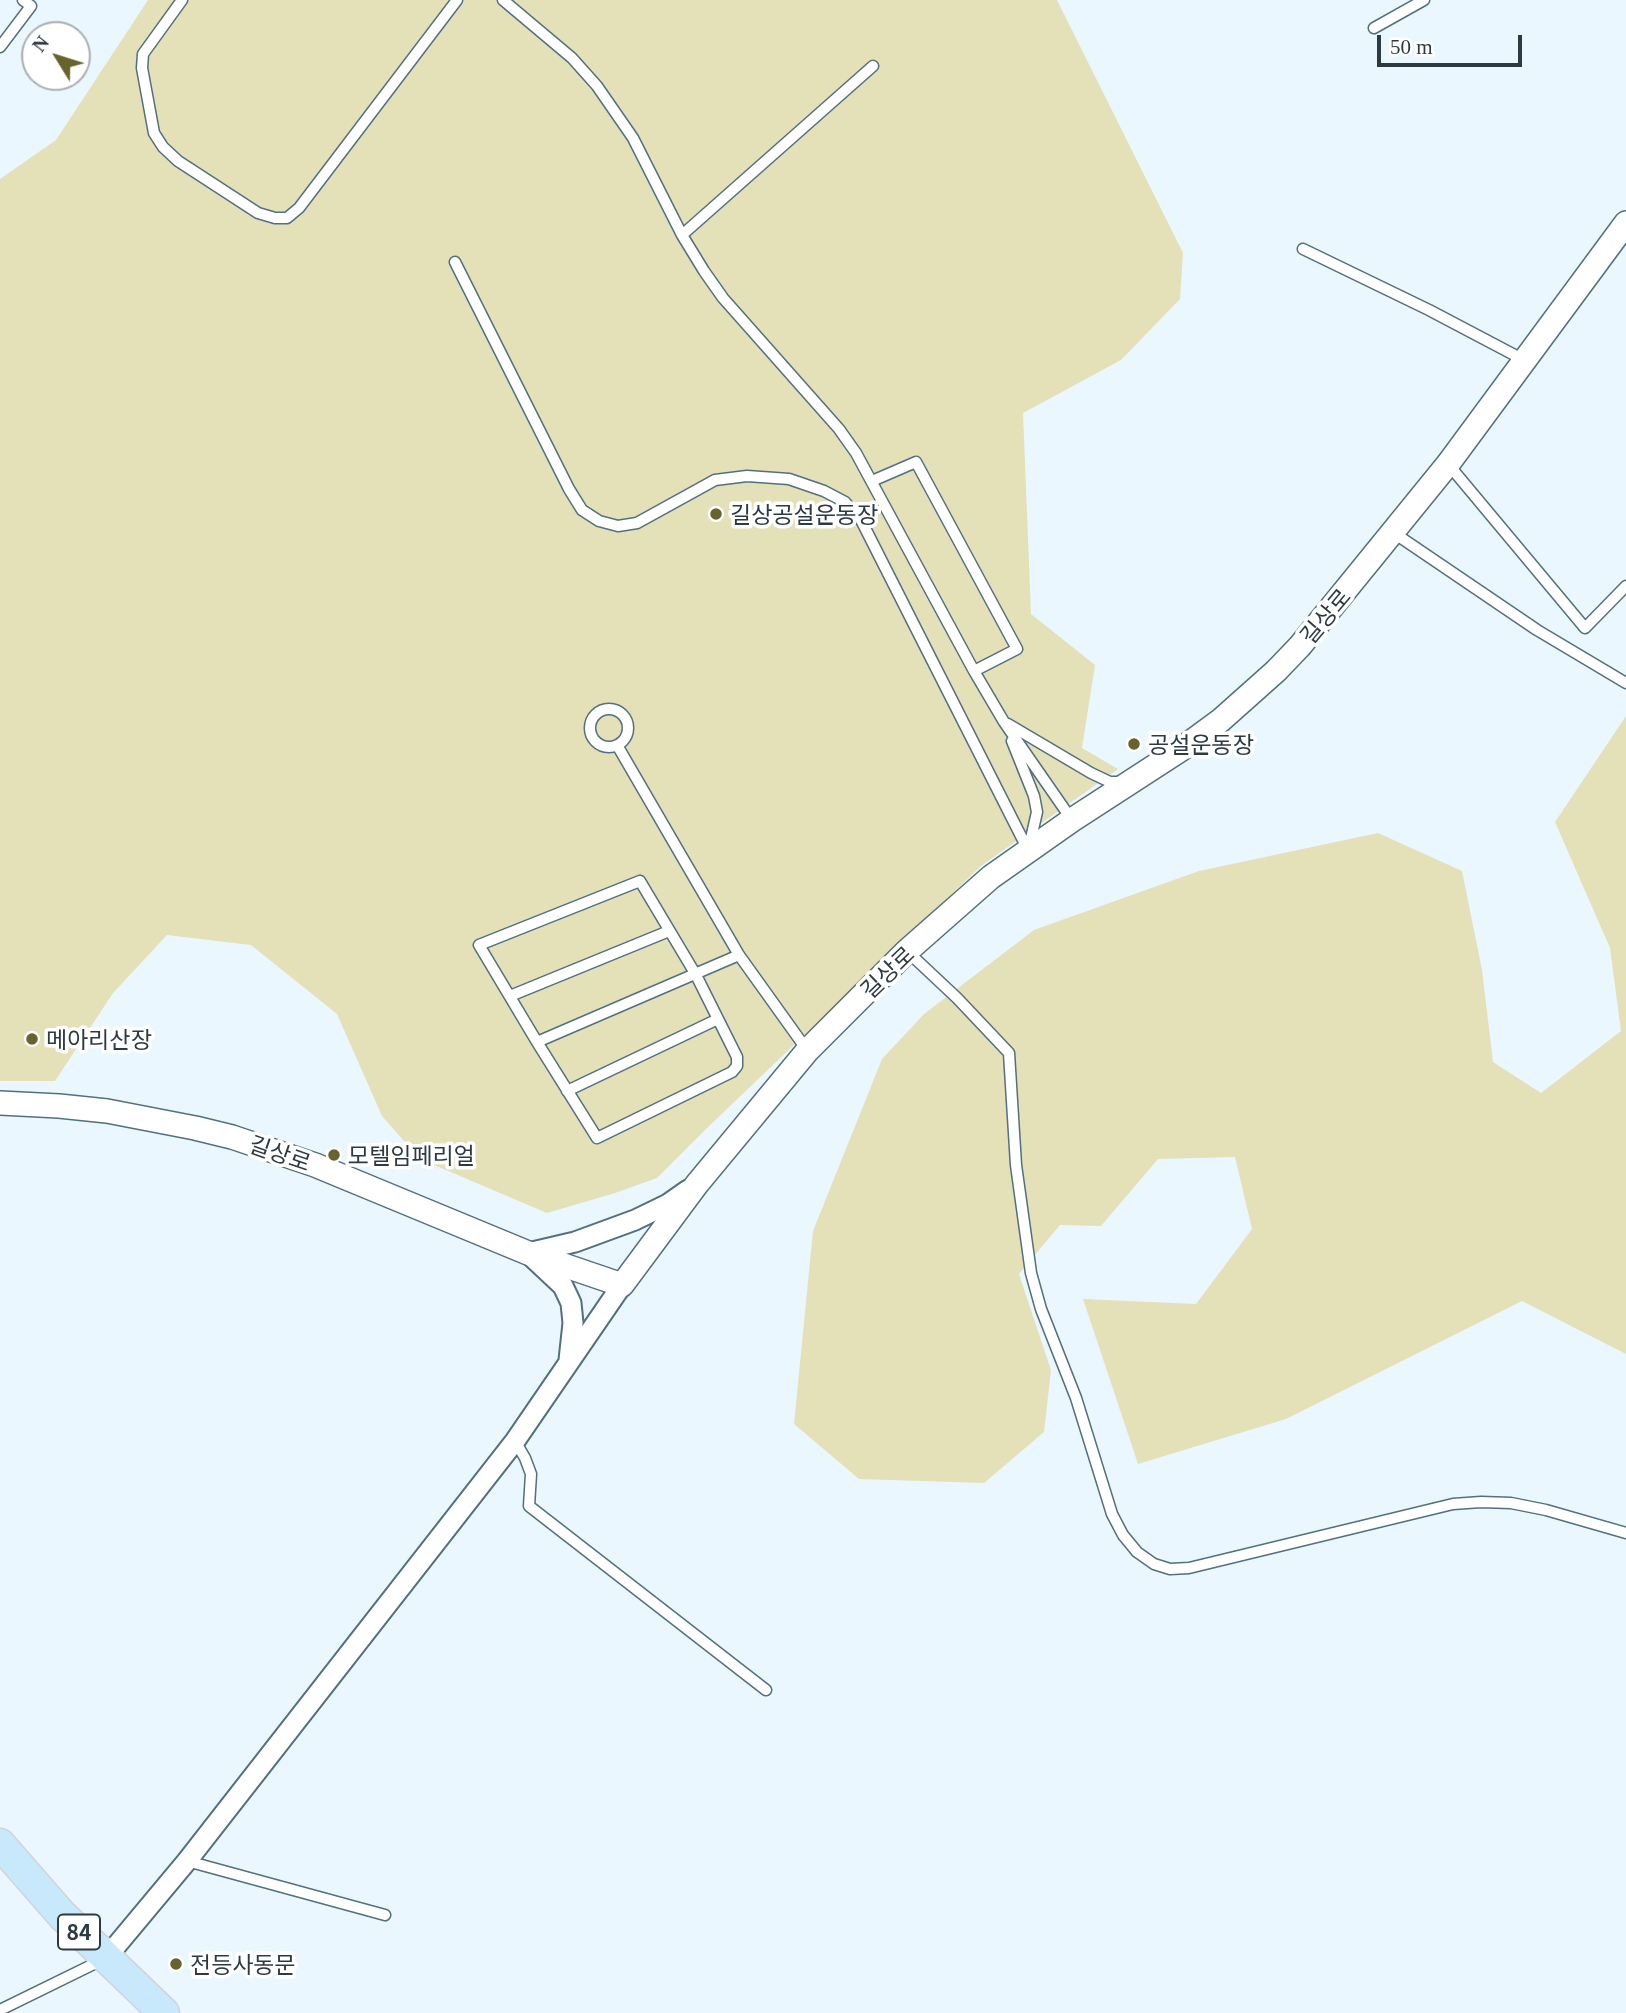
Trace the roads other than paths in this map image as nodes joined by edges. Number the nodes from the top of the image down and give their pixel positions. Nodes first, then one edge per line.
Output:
1 (23, 0) edge
2 (182, 0) edge
3 (457, 0) edge
4 (503, 0) edge
5 (1424, 0) edge
6 (1374, 28) dead end
7 (0, 47) edge
8 (873, 66) dead end
9 (1626, 223) edge
10 (682, 234) junction
11 (1303, 249) dead end
12 (455, 261) dead end
13 (1525, 360) junction
14 (1448, 464) junction
15 (872, 481) junction
16 (1394, 533) junction
17 (1626, 586) edge
18 (974, 671) junction
19 (1626, 683) edge
20 (1004, 722) junction
21 (617, 745) dead end
22 (1132, 782) junction
23 (1072, 820) junction
24 (1028, 850) junction
25 (669, 931) junction
26 (907, 951) junction
27 (739, 955) junction
28 (696, 975) junction
29 (510, 996) junction
30 (718, 1019) junction
31 (537, 1042) junction
32 (808, 1050) junction
33 (567, 1091) junction
34 (0, 1103) edge
35 (697, 1184) junction
36 (528, 1253) junction
37 (622, 1285) junction
38 (569, 1363) junction
39 (514, 1441) junction
40 (1626, 1533) edge
41 (766, 1690) dead end
42 (0, 1844) edge
43 (187, 1861) junction
44 (385, 1915) dead end
45 (106, 1958) junction
46 (0, 2010) edge
47 (164, 2013) edge

1 - 7 lane
2 - 3 lane
4 - 10 lane
5 - 6 lane
8 - 10 lane
9 - 13 street, 길상로
10 - 15 lane
11 - 13 lane
12 - 24 lane
13 - 14 street, 길상로
14 - 16 street, 길상로
14 - 17 lane
15 - 18 lane
15 - 18 lane
16 - 19 lane
16 - 22 street, 길상로
18 - 20 lane
20 - 22 lane
20 - 23 lane
20 - 24 lane
21 - 27 lane
22 - 23 street, 길상로
23 - 24 street, 길상로
24 - 26 street, 길상로
25 - 28 lane
25 - 29 lane
25 - 29 lane
26 - 32 street, 길상로
26 - 40 lane
27 - 28 lane
27 - 32 lane
28 - 30 lane
28 - 31 lane
29 - 31 lane
30 - 33 lane
30 - 33 lane
31 - 33 lane
32 - 35 street, 길상로
34 - 36 street, 길상로
35 - 36 street
35 - 37 street, 길상로
36 - 37 street, 길상로
36 - 38 street
37 - 38 street
38 - 39 street
39 - 41 lane
39 - 43 street
42 - 45 main road, 84
43 - 44 lane
43 - 45 street
45 - 46 lane
45 - 47 main road, 84

